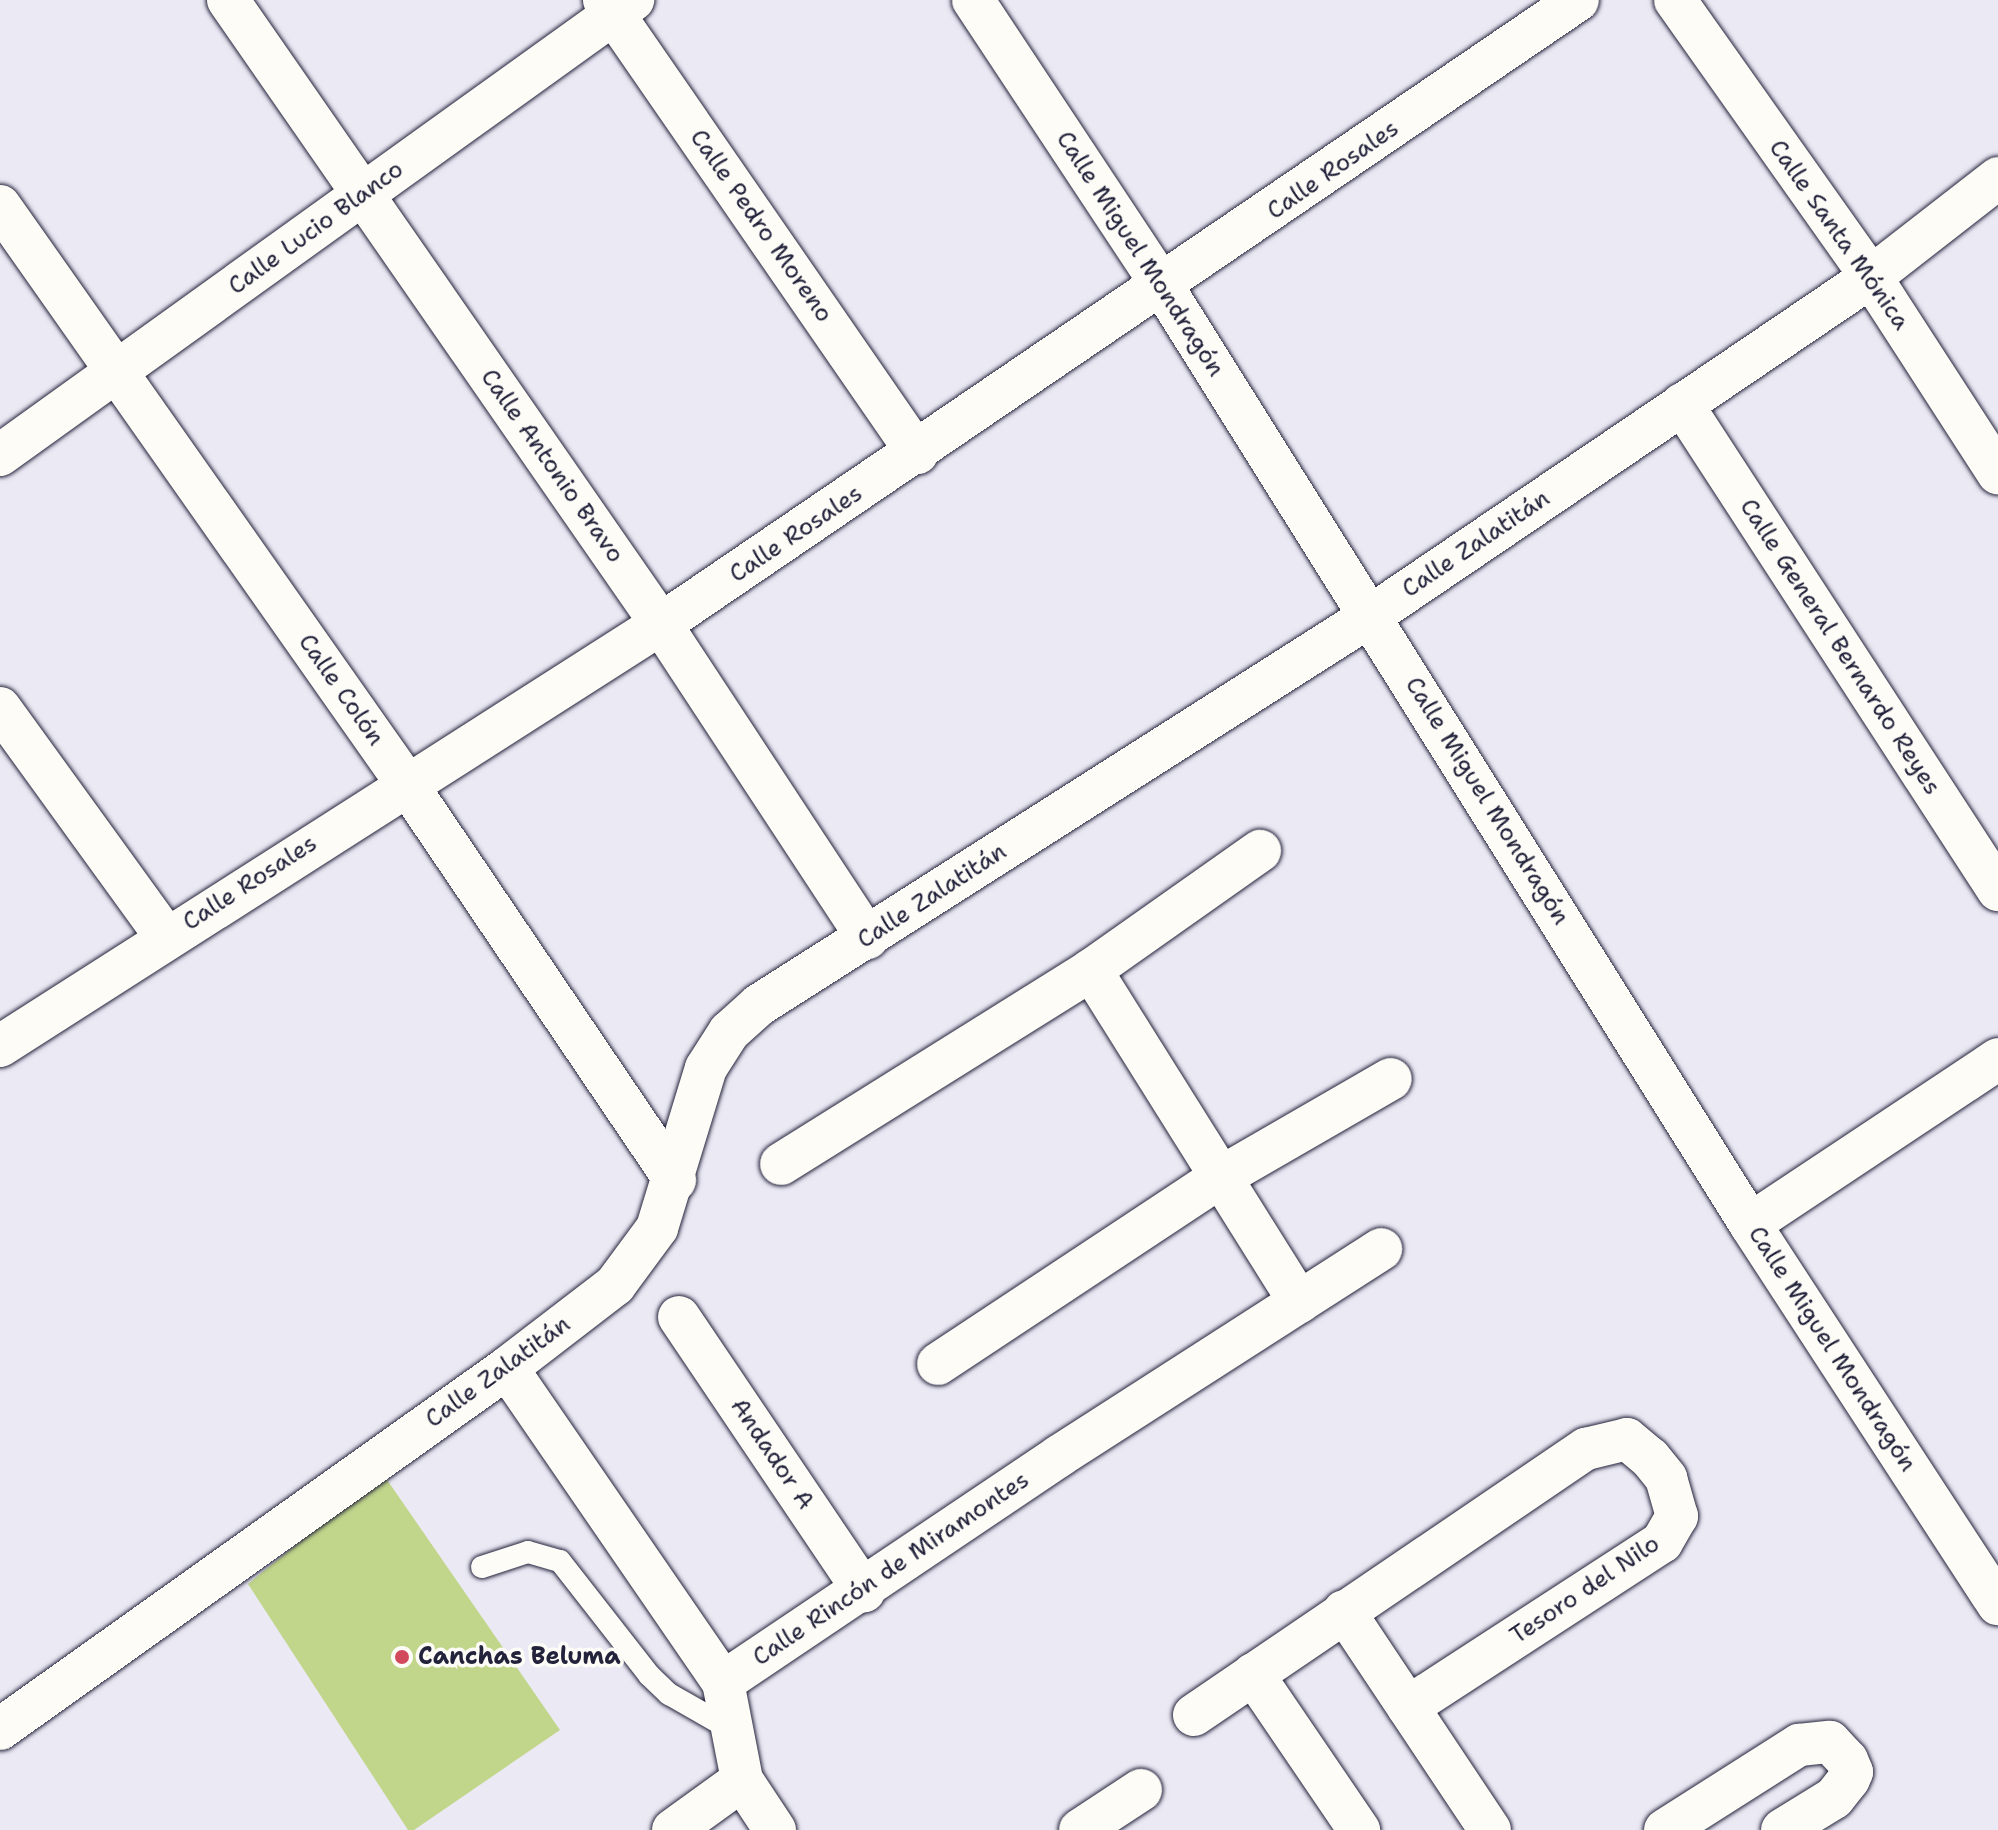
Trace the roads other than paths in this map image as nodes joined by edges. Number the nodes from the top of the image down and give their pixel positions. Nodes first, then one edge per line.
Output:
1 (228, 0) edge
2 (973, 0) edge
3 (1578, 0) edge
4 (1675, 0) edge
5 (617, 5) edge
6 (1998, 178) edge
7 (364, 193) junction
8 (0, 206) edge
9 (1871, 277) junction
10 (1163, 287) junction
11 (116, 372) junction
12 (1682, 404) junction
13 (917, 453) junction
14 (0, 455) edge
15 (1998, 473) edge
16 (1372, 615) junction
17 (661, 624) junction
18 (0, 708) edge
19 (406, 783) junction
20 (1260, 851) dead end
21 (1998, 890) edge
22 (166, 937) junction
23 (867, 938) junction
24 (1091, 970) junction
25 (0, 1046) edge
26 (1998, 1059) edge
27 (1391, 1079) dead end
28 (781, 1164) dead end
29 (1221, 1177) junction
30 (675, 1180) junction
31 (1750, 1224) junction
32 (1381, 1249) dead end
33 (1299, 1302) junction
34 (679, 1317) dead end
35 (938, 1364) dead end
36 (507, 1368) junction
37 (482, 1567) dead end
38 (864, 1591) junction
39 (1998, 1604) edge
40 (1344, 1611) junction
41 (1253, 1674) junction
42 (723, 1682) junction
43 (1408, 1707) junction
44 (1194, 1715) dead end
45 (0, 1729) edge
46 (732, 1730) junction
47 (742, 1780) junction
48 (1141, 1790) dead end
49 (673, 1830) edge
50 (775, 1830) edge
51 (1080, 1830) edge
52 (1359, 1830) edge
53 (1490, 1830) edge
54 (1665, 1830) edge
55 (1782, 1830) edge

1 - 7 street, Calle Antonio Bravo
2 - 10 street, Calle Miguel Mondragón
3 - 10 street, Calle Rosales
4 - 9 street, Calle Santa Mónica
5 - 7 street, Calle Lucio Blanco
5 - 13 street, Calle Pedro Moreno
6 - 9 street, Calle Zalatitán
7 - 11 street, Calle Lucio Blanco
7 - 17 street, Calle Antonio Bravo
8 - 11 street, Calle Colón
9 - 12 street, Calle Zalatitán
9 - 15 street, Calle Santa Mónica
10 - 13 street, Calle Rosales
10 - 16 street, Calle Miguel Mondragón
11 - 14 street, Calle Lucio Blanco
11 - 19 street, Calle Colón
12 - 16 street, Calle Zalatitán
12 - 21 street, Calle General Bernardo Reyes
13 - 17 street, Calle Rosales
16 - 23 street, Calle Zalatitán
16 - 31 street, Calle Miguel Mondragón
17 - 19 street, Calle Rosales
17 - 23 street, Calle Antonio Bravo
18 - 22 street
19 - 22 street, Calle Rosales
19 - 30 street, Calle Colón
20 - 24 street
22 - 25 street, Calle Rosales
23 - 30 street, Calle Zalatitán
24 - 28 street
24 - 29 street
26 - 31 street
27 - 29 street
29 - 33 street
29 - 35 street
30 - 36 street, Calle Zalatitán
31 - 39 street, Calle Miguel Mondragón
32 - 33 street, Calle Rincón de Miramontes
33 - 38 street, Calle Rincón de Miramontes
34 - 38 street, Andador A
36 - 42 street
36 - 45 street, Calle Zalatitán
37 - 46 lane
38 - 42 street, Calle Rincón de Miramontes
40 - 41 street, Tesoro del Nilo
40 - 43 street
40 - 43 street, Tesoro del Nilo
41 - 44 street, Tesoro del Nilo
41 - 52 street
42 - 46 street
43 - 53 street
46 - 47 street
47 - 49 street
47 - 50 street
48 - 51 street
54 - 55 street

